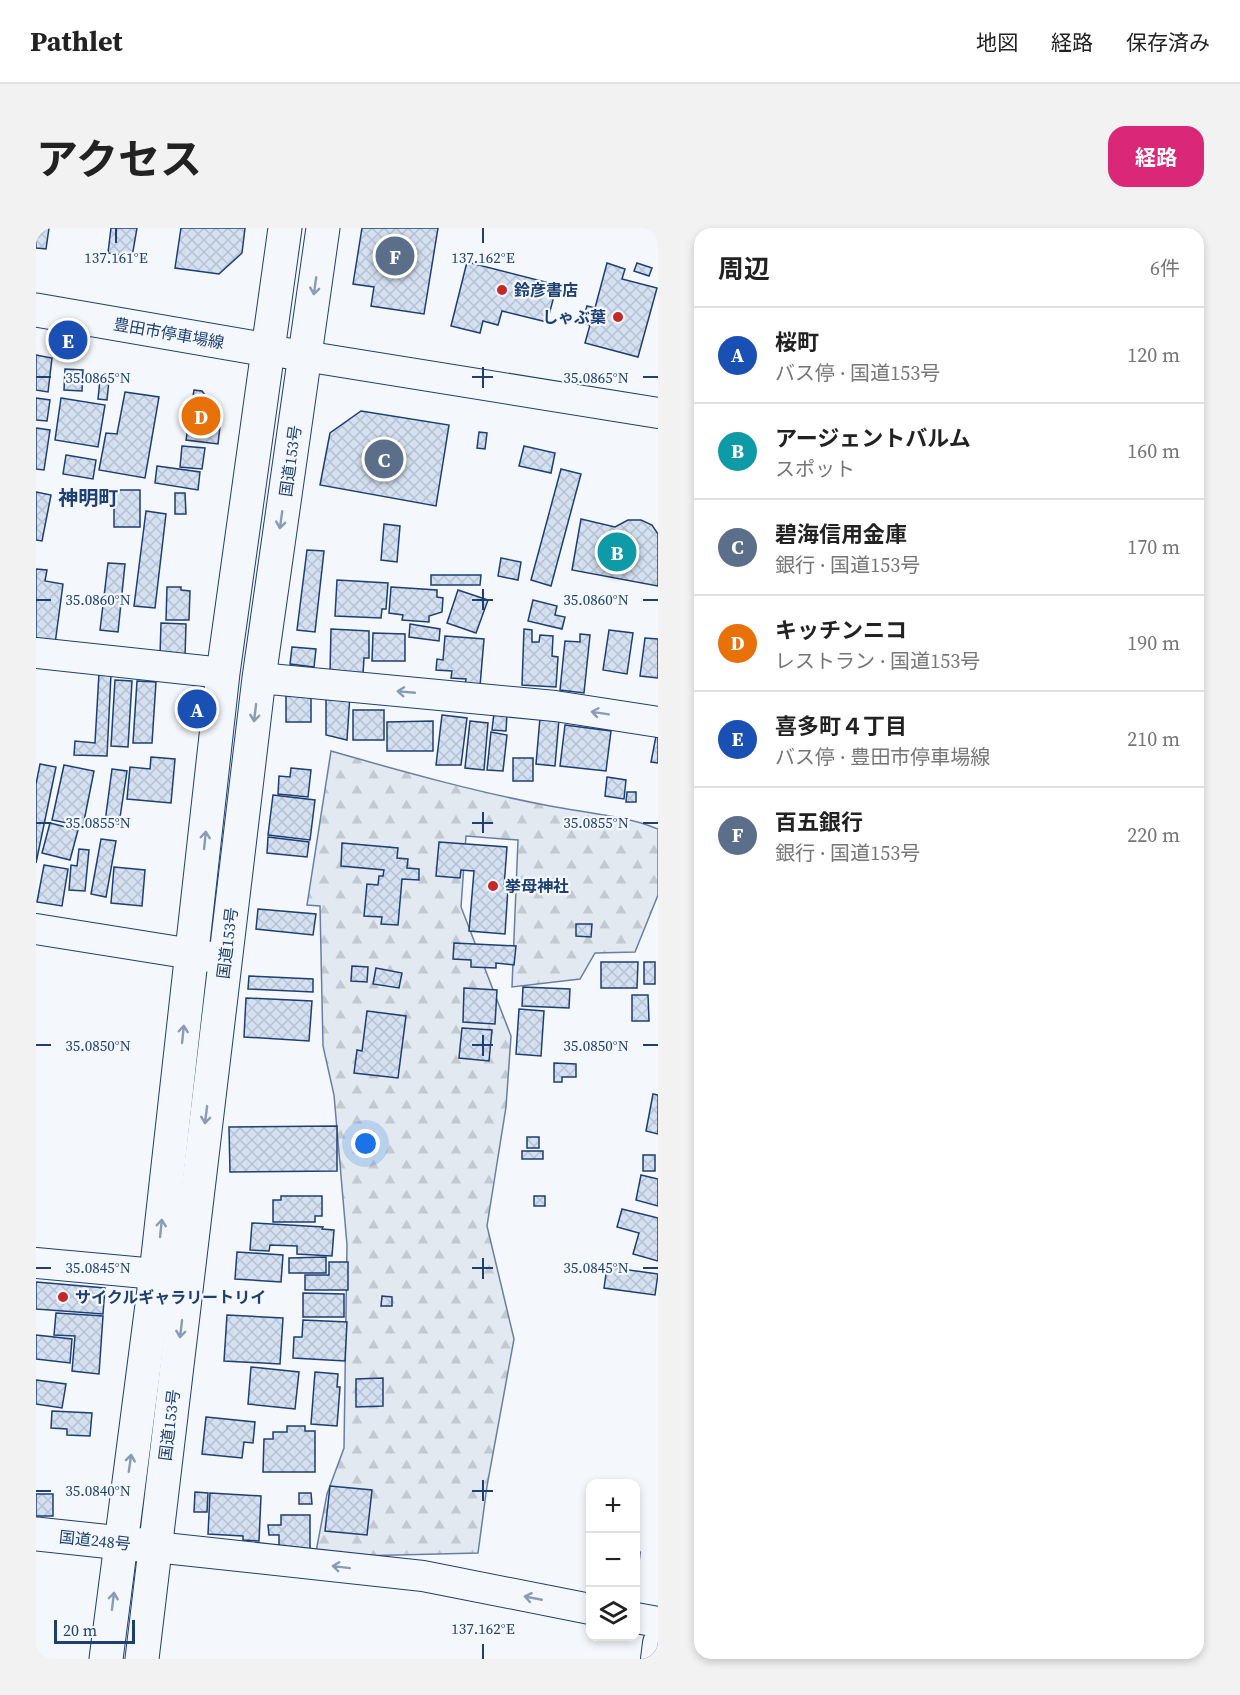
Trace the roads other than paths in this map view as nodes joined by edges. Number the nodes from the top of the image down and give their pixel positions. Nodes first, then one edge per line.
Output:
1 (285, 228) edge
2 (323, 228) edge
3 (36, 310) edge
4 (267, 350) junction
5 (304, 358) junction
6 (658, 413) edge
7 (36, 653) edge
8 (223, 673) junction
9 (259, 678) junction
10 (658, 722) edge
11 (36, 930) edge
12 (192, 955) junction
13 (225, 959) junction
14 (36, 1263) edge
15 (156, 1274) junction
16 (36, 1534) edge
17 (120, 1542) junction
18 (155, 1546) junction
19 (586, 1608) edge
20 (640, 1619) edge
21 (658, 1622) edge
22 (658, 1643) edge
23 (106, 1659) edge
24 (142, 1659) edge
25 (656, 1659) edge

1 - 4 main road, 国道153号
2 -> 5 main road, 国道153号
3 - 4 main road, 豊田市停車場線
4 - 5 street
4 - 8 main road, 国道153号
5 - 6 street
5 -> 9 main road, 国道153号
7 - 8 street
12 -> 8 main road, 国道153号
10 -> 9 street
9 -> 13 main road, 国道153号
11 - 12 street
12 - 13 street
15 -> 12 main road, 国道153号
13 -> 18 main road, 国道153号
14 - 15 street
17 -> 15 main road, 国道153号
16 - 17 main road, 国道248号
17 - 18 main road, 国道248号
23 -> 17 main road, 国道153号
19 -> 18 street
18 - 24 main road, 国道153号
20 - 21 street
22 - 25 street

